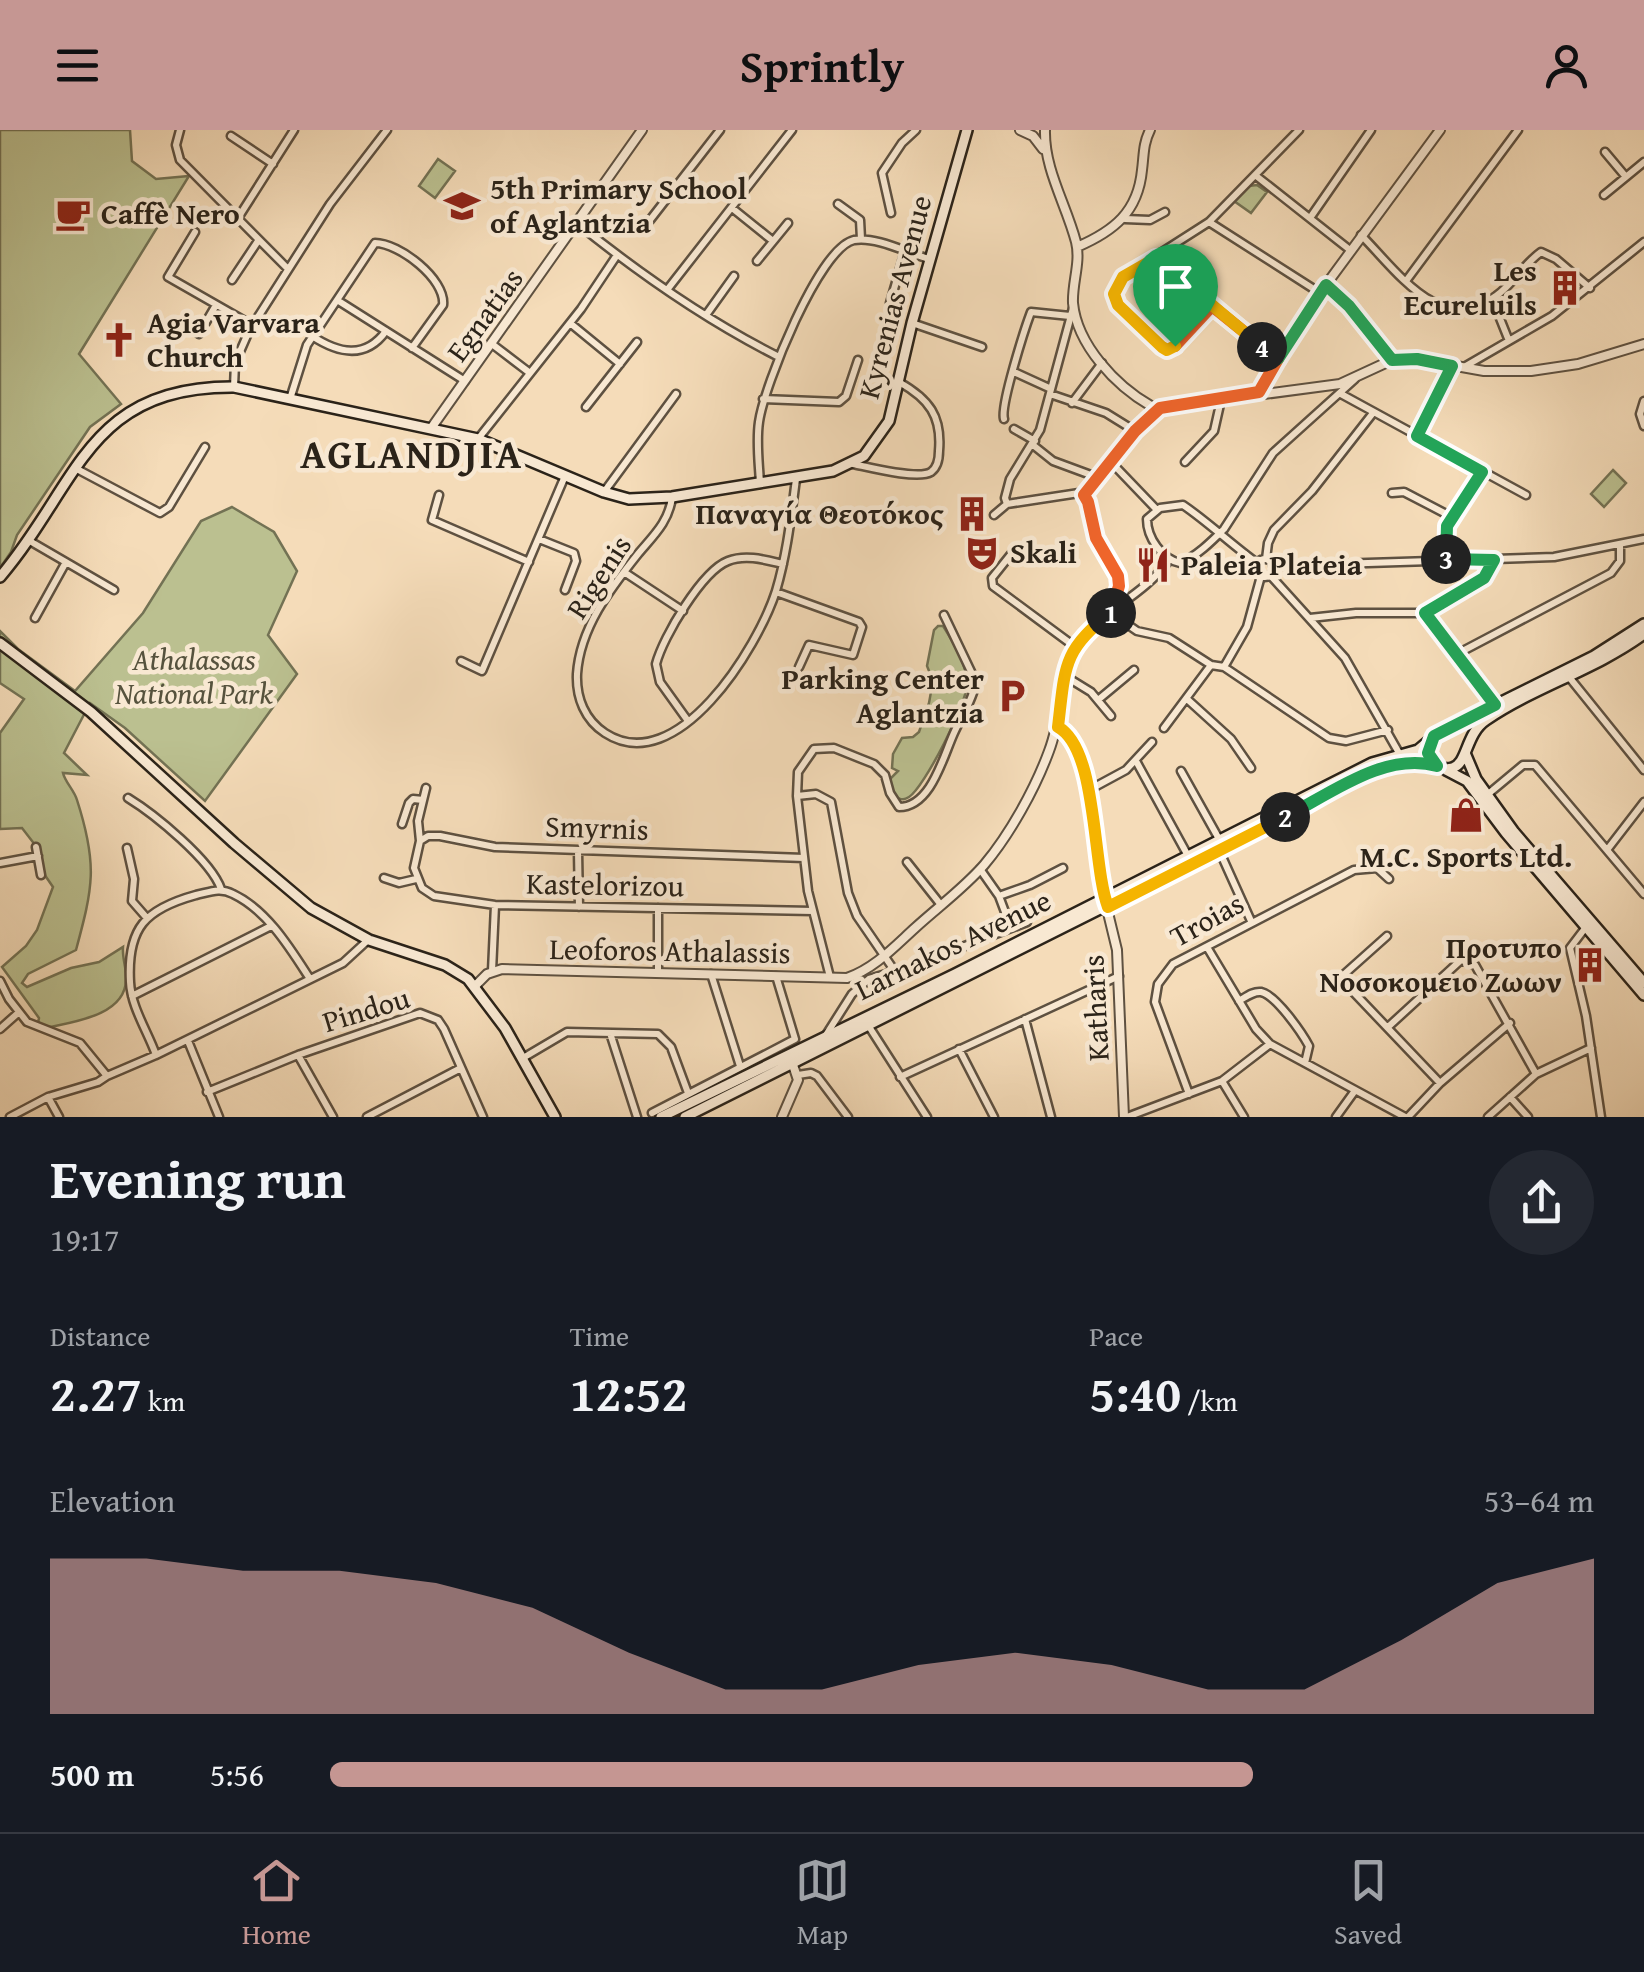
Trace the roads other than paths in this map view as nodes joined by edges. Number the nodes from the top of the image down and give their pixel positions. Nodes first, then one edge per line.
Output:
1 (180, 130) edge
2 (294, 130) edge
3 (386, 130) edge
4 (642, 130) edge
5 (720, 130) edge
6 (792, 130) edge
7 (916, 130) edge
8 (967, 130) edge
9 (1020, 130) edge
10 (1045, 130) edge
11 (1150, 130) edge
12 (1299, 130) edge
13 (1372, 130) edge
14 (1440, 130) edge
15 (1518, 130) edge
16 (231, 136) dead end
17 (1046, 152) junction
18 (1606, 152) dead end
19 (1644, 162) edge
20 (274, 164) junction
21 (1256, 175) junction
22 (1626, 176) junction
23 (1604, 195) dead end
24 (838, 204) dead end
25 (732, 208) junction
26 (1165, 212) dead end
27 (891, 213) dead end
28 (238, 218) junction
29 (1310, 218) junction
30 (1124, 219) junction
31 (650, 220) dead end
32 (1209, 222) junction
33 (788, 223) dead end
34 (578, 224) junction
35 (195, 232) dead end
36 (1361, 235) junction
37 (861, 240) junction
38 (258, 241) junction
39 (773, 241) junction
40 (1644, 242) edge
41 (1078, 248) junction
42 (1350, 250) junction
43 (904, 252) junction
44 (617, 255) junction
45 (1156, 258) junction
46 (929, 259) junction
47 (757, 262) dead end
48 (287, 268) junction
49 (734, 276) dead end
50 (232, 280) dead end
51 (1406, 281) junction
52 (1590, 288) junction
53 (1323, 289) junction
54 (667, 290) junction
55 (336, 300) junction
56 (1490, 301) junction
57 (890, 303) dead end
58 (216, 305) junction
59 (1212, 306) junction
60 (1072, 311) junction
61 (706, 316) junction
62 (570, 322) junction
63 (912, 322) junction
64 (252, 325) junction
65 (386, 331) junction
66 (199, 334) dead end
67 (312, 336) junction
68 (1509, 341) junction
69 (637, 342) dead end
70 (492, 344) junction
71 (1644, 344) edge
72 (982, 347) dead end
73 (412, 348) junction
74 (778, 356) junction
75 (1278, 359) junction
76 (858, 360) dead end
77 (1392, 360) junction
78 (1102, 363) junction
79 (620, 364) junction
80 (1458, 367) junction
81 (1014, 372) junction
82 (530, 373) junction
83 (1355, 379) junction
84 (465, 380) junction
85 (899, 382) junction
86 (234, 386) junction
87 (1050, 391) junction
88 (1259, 392) junction
89 (676, 394) dead end
90 (1341, 394) junction
91 (290, 399) junction
92 (763, 399) junction
93 (1221, 400) junction
94 (1644, 401) edge
95 (1072, 403) junction
96 (586, 407) dead end
97 (1160, 408) junction
98 (1372, 412) junction
99 (1004, 419) dead end
100 (1644, 426) edge
101 (432, 428) junction
102 (1014, 430) dead end
103 (1135, 431) junction
104 (1417, 436) junction
105 (478, 439) junction
106 (1034, 443) junction
107 (205, 447) dead end
108 (1112, 462) junction
109 (1184, 462) dead end
110 (853, 464) junction
111 (74, 467) junction
112 (1482, 472) junction
113 (566, 476) junction
114 (1098, 478) junction
115 (796, 479) junction
116 (760, 484) junction
117 (604, 492) junction
118 (1392, 493) dead end
119 (439, 495) dead end
120 (1084, 495) junction
121 (1526, 495) dead end
122 (672, 497) junction
123 (1007, 504) junction
124 (1157, 510) junction
125 (994, 515) dead end
126 (1452, 517) junction
127 (1218, 534) junction
128 (1644, 539) edge
129 (28, 540) junction
130 (539, 540) junction
131 (1620, 546) junction
132 (1016, 548) dead end
133 (1443, 559) junction
134 (1169, 560) junction
135 (1494, 560) junction
136 (66, 562) junction
137 (529, 562) junction
138 (1257, 563) junction
139 (1270, 563) junction
140 (783, 564) junction
141 (624, 572) junction
142 (1265, 576) junction
143 (0, 578) edge
144 (114, 590) dead end
145 (564, 590) dead end
146 (776, 592) junction
147 (683, 611) junction
148 (1425, 613) junction
149 (1111, 614) junction
150 (944, 615) dead end
151 (35, 618) dead end
152 (1308, 618) junction
153 (1644, 624) edge
154 (1644, 634) edge
155 (0, 646) edge
156 (1074, 646) junction
157 (1457, 654) junction
158 (461, 662) dead end
159 (1211, 665) junction
160 (1224, 666) junction
161 (799, 667) dead end
162 (1134, 670) dead end
163 (1064, 676) junction
164 (1569, 677) junction
165 (1186, 699) junction
166 (1098, 700) junction
167 (1495, 705) junction
168 (1111, 716) dead end
169 (688, 721) junction
170 (1058, 727) junction
171 (1164, 728) dead end
172 (1388, 730) junction
173 (1447, 732) junction
174 (1152, 742) dead end
175 (1430, 742) junction
176 (1466, 751) junction
177 (1400, 753) junction
178 (1136, 762) junction
179 (1251, 768) dead end
180 (1440, 768) junction
181 (1644, 770) edge
182 (1181, 771) dead end
183 (426, 788) dead end
184 (1089, 790) junction
185 (1486, 795) junction
186 (797, 796) junction
187 (128, 798) dead end
188 (423, 800) junction
189 (1644, 803) edge
190 (402, 824) dead end
191 (420, 840) junction
192 (1219, 844) junction
193 (36, 847) dead end
194 (127, 848) dead end
195 (1607, 850) junction
196 (578, 851) junction
197 (1187, 854) junction
198 (38, 856) junction
199 (804, 858) junction
200 (906, 862) dead end
201 (0, 863) edge
202 (1063, 868) dead end
203 (980, 869) junction
204 (42, 875) dead end
205 (384, 878) dead end
206 (416, 879) junction
207 (1389, 879) dead end
208 (221, 889) junction
209 (1644, 894) edge
210 (999, 896) junction
211 (1106, 902) junction
212 (494, 904) junction
213 (941, 905) junction
214 (580, 907) junction
215 (658, 908) junction
216 (812, 911) junction
217 (146, 917) junction
218 (1251, 921) junction
219 (1027, 922) dead end
220 (1588, 925) junction
221 (272, 926) junction
222 (1011, 928) junction
223 (1388, 936) dead end
224 (369, 940) junction
225 (1207, 947) junction
226 (884, 957) junction
227 (492, 971) junction
228 (895, 971) junction
229 (658, 973) junction
230 (712, 974) junction
231 (776, 976) junction
232 (1118, 976) junction
233 (830, 977) junction
234 (847, 978) junction
235 (310, 980) junction
236 (0, 981) edge
237 (1644, 983) edge
238 (476, 986) junction
239 (852, 994) junction
240 (1644, 995) edge
241 (132, 996) junction
242 (1239, 1001) junction
243 (18, 1014) junction
244 (1025, 1019) junction
245 (1510, 1023) junction
246 (868, 1025) junction
247 (1388, 1027) junction
248 (0, 1029) edge
249 (610, 1032) junction
250 (826, 1036) junction
251 (188, 1042) junction
252 (1270, 1044) junction
253 (1591, 1048) junction
254 (959, 1049) junction
255 (156, 1055) junction
256 (298, 1055) junction
257 (522, 1058) junction
258 (792, 1062) junction
259 (1304, 1064) junction
260 (740, 1066) junction
261 (459, 1069) junction
262 (1536, 1074) junction
263 (798, 1075) junction
264 (107, 1076) junction
265 (900, 1078) junction
266 (1222, 1081) junction
267 (1440, 1083) junction
268 (207, 1092) junction
269 (1354, 1092) junction
270 (688, 1093) junction
271 (1189, 1094) junction
272 (48, 1097) junction
273 (1510, 1097) junction
274 (656, 1115) edge
275 (10, 1117) edge
276 (59, 1117) edge
277 (219, 1117) edge
278 (333, 1117) edge
279 (367, 1117) edge
280 (482, 1117) edge
281 (554, 1117) edge
282 (637, 1117) edge
283 (685, 1117) edge
284 (782, 1117) edge
285 (848, 1117) edge
286 (927, 1117) edge
287 (994, 1117) edge
288 (1051, 1117) edge
289 (1126, 1117) edge
290 (1244, 1117) edge
291 (1336, 1117) edge
292 (1406, 1117) edge
293 (1488, 1117) edge
294 (1528, 1117) edge
295 (1601, 1117) edge

1 - 28 street
2 - 20 street
3 - 48 street
4 - 34 street, Egnatias
5 - 31 street
6 - 25 street
7 - 27 street
8 - 46 main road, Kyrenias Avenue
9 - 17 street
10 - 17 street
11 - 30 street
12 - 21 street
13 - 29 street
14 - 36 street
15 - 51 street
16 - 20 street
17 - 41 street
18 - 22 street
19 - 22 street
20 - 28 street
21 - 29 street
21 - 32 street
22 - 23 street
24 - 37 street
25 - 39 street
25 - 54 street
26 - 30 street
28 - 38 street
29 - 42 street
30 - 41 street
32 - 45 street
32 - 53 street
33 - 39 street
34 - 44 street
34 - 70 street, Egnatias
35 - 58 street
36 - 42 street
36 - 51 street
37 - 43 street
37 - 74 street
38 - 48 street
38 - 50 street
39 - 47 street
40 - 52 street
41 - 60 street
42 - 53 street
43 - 46 street
43 - 57 street
44 - 54 street
44 - 62 street
45 - 59 street
45 - 59 street
46 - 63 main road, Kyrenias Avenue
48 - 64 street
49 - 61 street
51 - 56 street
52 - 56 street
52 - 68 street
53 - 75 street
53 - 77 street
54 - 61 street
55 - 65 street
55 - 67 street
55 - 73 street
56 - 68 street
58 - 64 street
58 - 66 street
59 - 75 street
60 - 78 street
60 - 81 street
60 - 87 street
61 - 74 street
62 - 79 street
62 - 82 street
63 - 72 street
63 - 85 main road, Kyrenias Avenue
64 - 86 street
65 - 67 street
65 - 73 street
67 - 91 street
68 - 80 street
69 - 79 street
70 - 82 street
70 - 84 street, Egnatias
71 - 80 street
73 - 84 street
74 - 92 street
75 - 88 street
76 - 92 street
77 - 80 street
77 - 83 street
78 - 95 street
78 - 97 street
79 - 96 street
80 - 104 street
81 - 87 street
81 - 99 street
82 - 105 street
83 - 88 street
83 - 90 street
84 - 101 street, Egnatias
85 - 110 main road, Kyrenias Avenue
85 - 110 street
86 - 91 main road
86 - 111 main road
87 - 95 street
87 - 106 street
88 - 93 street
89 - 117 street
90 - 98 street
90 - 127 street
91 - 101 main road
92 - 116 street
93 - 97 street
93 - 109 street
94 - 100 street
95 - 103 street
97 - 103 street
98 - 104 street
98 - 139 street
101 - 105 main road
102 - 106 street
103 - 108 street
104 - 112 street
105 - 113 main road
106 - 114 street
106 - 123 street
107 - 111 street
108 - 114 street
108 - 124 street
110 - 115 main road
111 - 129 main road
112 - 121 street
112 - 126 street
113 - 117 main road
113 - 130 street
114 - 120 street
115 - 116 main road
115 - 140 street, Rigenis
116 - 122 main road
117 - 122 main road
118 - 126 street
119 - 137 street
120 - 123 street
120 - 149 street
122 - 141 street, Rigenis
123 - 125 street
124 - 127 street
124 - 134 street
126 - 133 street
127 - 134 street
127 - 138 street
128 - 131 street
129 - 136 street
129 - 143 main road
130 - 137 street
130 - 145 street
131 - 135 street
131 - 157 street
132 - 156 street
133 - 135 street
133 - 139 street
134 - 149 street
135 - 148 street
136 - 144 street
136 - 151 street
137 - 158 street
138 - 139 street
138 - 142 street
139 - 142 street
140 - 146 street, Rigenis
140 - 147 street
141 - 147 street
141 - 169 street, Rigenis
142 - 152 street
142 - 160 street
146 - 161 street
146 - 169 street, Rigenis
147 - 169 street
148 - 152 street
148 - 157 street
149 - 156 street
149 - 159 street
150 - 186 street
152 - 172 street
153 - 167 main road, Larnakos Avenue
154 - 164 main road
155 - 224 main road
156 - 163 street
157 - 167 street
159 - 160 street
159 - 165 street
160 - 172 street
162 - 166 street
163 - 166 street
163 - 170 street
164 - 176 main road
164 - 181 street
165 - 171 street
165 - 179 street
166 - 168 street
167 - 173 main road, Larnakos Avenue
170 - 184 street, Katharis
170 - 203 street
172 - 177 street
173 - 175 main road, Larnakos Avenue
173 - 176 main road
174 - 178 street
175 - 177 main road, Larnakos Avenue
175 - 180 main road
176 - 180 main road
176 - 185 main road
177 - 192 main road, Larnakos Avenue
178 - 184 street
178 - 197 street
180 - 192 main road, Larnakos Avenue
180 - 220 main road
182 - 192 street
183 - 188 street
184 - 211 street, Katharis
185 - 195 street
185 - 220 main road
186 - 199 street
186 - 226 street
187 - 208 street
188 - 190 street
188 - 191 street
189 - 195 street
191 - 196 street, Smyrnis
191 - 206 street
192 - 197 main road, Larnakos Avenue
192 - 211 main road, Larnakos Avenue
192 - 218 street
193 - 198 street
194 - 217 street
195 - 209 street
196 - 199 street, Smyrnis
196 - 214 street
197 - 211 main road, Larnakos Avenue
198 - 201 street
198 - 204 street
199 - 216 street
200 - 213 street
202 - 210 street
203 - 210 street
203 - 213 street
205 - 206 street
206 - 212 street, Kastelorizou
207 - 218 street, Troias
208 - 217 street
208 - 221 street
210 - 222 street
211 - 232 street, Katharis
211 - 246 main road, Larnakos Avenue
211 - 250 main road, Larnakos Avenue
212 - 214 street, Kastelorizou
212 - 227 street
213 - 226 street
214 - 215 street, Kastelorizou
215 - 216 street, Kastelorizou
215 - 229 street
216 - 233 street
217 - 241 street
218 - 225 street, Troias
219 - 222 street
220 - 237 main road
220 - 240 main road
220 - 253 street
221 - 235 street
221 - 241 street
222 - 228 street
223 - 247 street
224 - 235 street
224 - 238 main road
225 - 242 street
225 - 271 street, Troias
226 - 228 street
226 - 234 street
227 - 229 street, Leoforos Athalassis
227 - 238 street
228 - 239 street
229 - 230 street, Leoforos Athalassis
230 - 231 street, Leoforos Athalassis
230 - 260 street
231 - 233 street, Leoforos Athalassis
231 - 260 street
232 - 244 street
232 - 289 street, Katharis
233 - 234 street, Leoforos Athalassis
234 - 239 street
235 - 251 street
236 - 243 street
238 - 257 main road
239 - 250 street
241 - 255 street
242 - 252 street
242 - 259 street
243 - 248 street
243 - 264 street
244 - 254 street
244 - 288 street
245 - 247 street
245 - 262 street
245 - 267 street
246 - 258 main road, Larnakos Avenue
246 - 265 street
247 - 267 street
249 - 257 street
249 - 270 street
249 - 282 street
250 - 274 main road, Larnakos Avenue
251 - 255 street
251 - 268 street
252 - 259 street
252 - 266 street
253 - 262 street
253 - 295 street
254 - 265 street
254 - 287 street
255 - 264 street
256 - 261 street, Pindou
256 - 268 street, Pindou
256 - 278 street
257 - 281 main road
258 - 263 street
258 - 283 main road, Larnakos Avenue
259 - 269 street
260 - 270 street
261 - 279 street
261 - 280 street, Pindou
262 - 273 street
263 - 284 street
263 - 285 street
264 - 272 street
265 - 286 street
266 - 271 street
266 - 290 street
267 - 292 street
268 - 277 street
269 - 291 street
269 - 292 street
270 - 274 street
271 - 289 street
272 - 275 street
272 - 276 street
273 - 293 street
273 - 294 street

